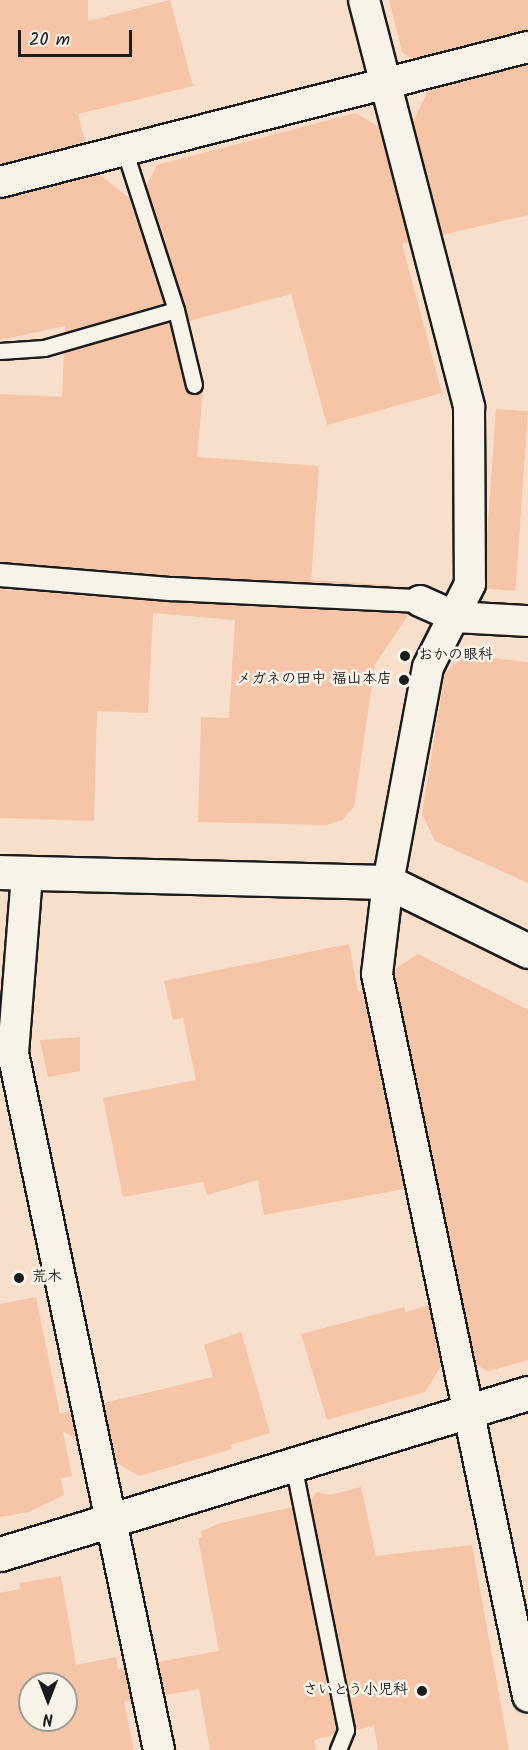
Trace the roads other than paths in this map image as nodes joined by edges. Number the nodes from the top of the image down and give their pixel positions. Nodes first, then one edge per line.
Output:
1 (364, 0) edge
2 (528, 47) edge
3 (386, 83) junction
4 (124, 149) junction
5 (0, 182) edge
6 (176, 310) junction
7 (0, 351) edge
8 (194, 385) dead end
9 (0, 575) edge
10 (420, 601) joint
11 (456, 617) junction
12 (528, 621) edge
13 (14, 873) edge
14 (388, 882) junction
15 (528, 951) edge
16 (528, 1393) edge
17 (468, 1411) junction
18 (293, 1464) junction
19 (112, 1521) junction
20 (0, 1554) edge
21 (528, 1696) edge
22 (159, 1750) edge
23 (338, 1750) edge

1 - 3 street
2 - 3 street
3 - 4 street
3 - 11 street
4 - 5 street
4 - 6 lane
6 - 7 lane
6 - 8 lane
9 - 10 street
10 - 11 street
11 - 12 street
11 - 14 street
13 - 14 street
13 - 19 street
14 - 15 street
14 - 17 street
16 - 17 street
17 - 18 street
17 - 21 street
18 - 19 street
18 - 23 lane
19 - 20 street
19 - 22 street

